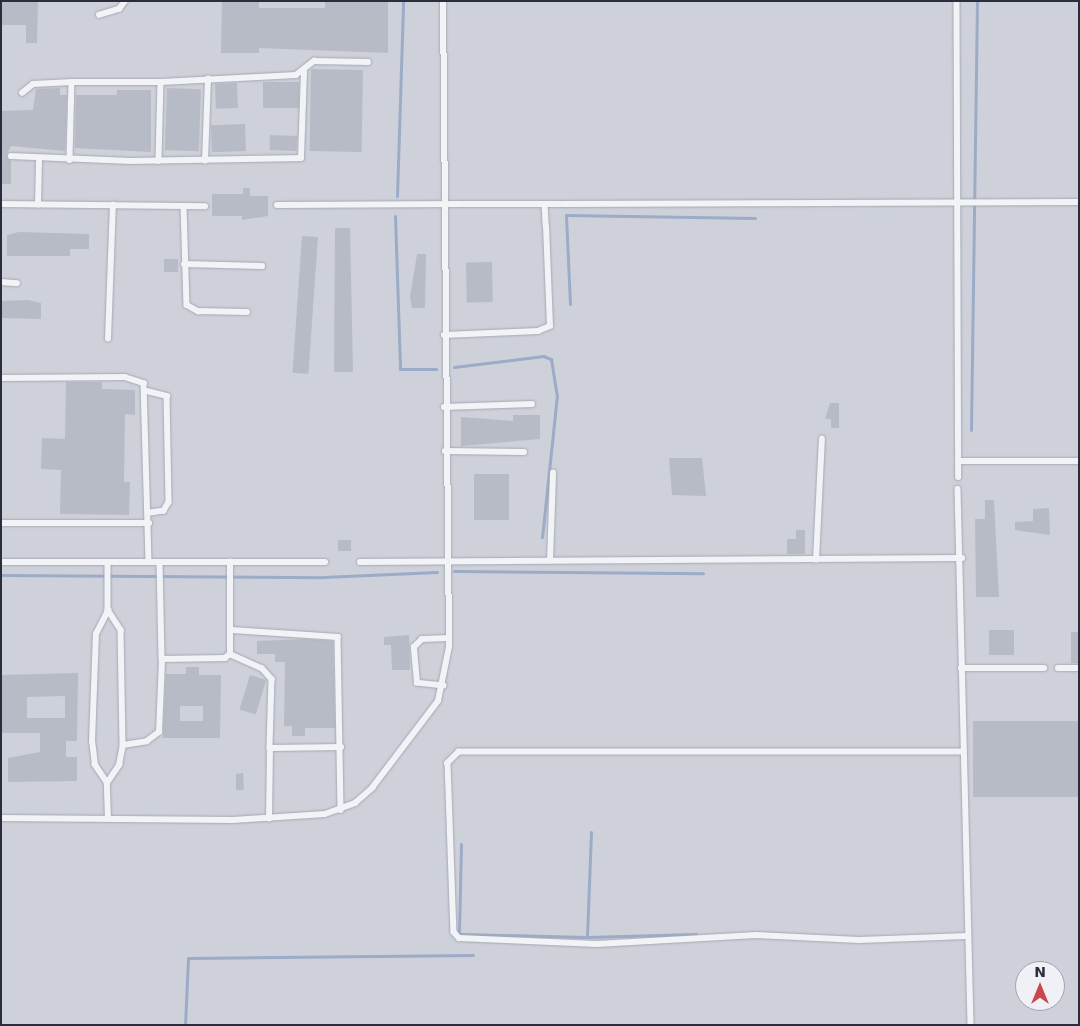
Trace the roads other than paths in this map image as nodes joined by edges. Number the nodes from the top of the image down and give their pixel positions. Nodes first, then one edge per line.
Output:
1 (125, 1) edge
2 (443, 1) edge
3 (957, 1) edge
4 (98, 15) dead end
5 (368, 62) dead end
6 (304, 72) junction
7 (208, 79) junction
8 (72, 82) junction
9 (161, 82) junction
10 (22, 92) dead end
11 (11, 156) dead end
12 (39, 160) junction
13 (70, 160) junction
14 (159, 161) junction
15 (205, 161) junction
16 (958, 202) junction
17 (1079, 202) edge
18 (1, 204) edge
19 (545, 204) junction
20 (38, 205) junction
21 (113, 205) junction
22 (277, 205) dead end
23 (184, 206) junction
24 (205, 206) dead end
25 (445, 206) junction
26 (184, 264) junction
27 (262, 266) dead end
28 (1, 282) edge
29 (17, 283) dead end
30 (247, 312) dead end
31 (444, 335) junction
32 (108, 339) dead end
33 (1, 378) edge
34 (147, 391) junction
35 (532, 404) dead end
36 (444, 407) junction
37 (822, 439) dead end
38 (445, 451) junction
39 (524, 452) dead end
40 (1079, 461) edge
41 (959, 462) junction
42 (553, 473) dead end
43 (959, 477) dead end
44 (958, 489) dead end
45 (149, 513) junction
46 (1, 523) edge
47 (149, 523) junction
48 (962, 558) junction
49 (816, 560) junction
50 (449, 561) junction
51 (550, 561) junction
52 (1, 562) edge
53 (149, 562) junction
54 (160, 562) junction
55 (230, 562) junction
56 (325, 562) dead end
57 (360, 562) dead end
58 (108, 563) junction
59 (108, 610) junction
60 (232, 630) junction
61 (449, 638) junction
62 (230, 654) junction
63 (162, 659) junction
64 (961, 668) junction
65 (1044, 668) dead end
66 (1058, 668) dead end
67 (1079, 668) edge
68 (444, 686) junction
69 (123, 745) junction
70 (341, 747) junction
71 (270, 748) junction
72 (963, 752) junction
73 (107, 783) junction
74 (341, 810) junction
75 (1, 818) edge
76 (108, 819) junction
77 (269, 819) junction
78 (968, 936) junction
79 (971, 1025) edge

1 - 4 lane
2 - 25 lane
3 - 16 lane
5 - 6 lane
6 - 7 lane
6 - 15 lane
7 - 9 lane
7 - 15 lane
8 - 9 lane
8 - 10 lane
8 - 13 lane
9 - 14 lane
11 - 12 lane
12 - 13 lane
12 - 20 lane
13 - 14 lane
14 - 15 lane
16 - 17 lane
16 - 19 lane
16 - 41 lane
18 - 20 lane
19 - 25 lane
19 - 31 lane
20 - 21 lane
21 - 23 lane
21 - 32 lane
22 - 25 lane
23 - 24 lane
23 - 26 lane
25 - 31 lane
26 - 27 lane
26 - 30 lane
28 - 29 lane
31 - 36 lane
33 - 34 lane
34 - 45 lane
34 - 45 lane
35 - 36 lane
36 - 38 lane
37 - 49 lane
38 - 39 lane
38 - 50 lane
40 - 41 lane
41 - 43 lane
42 - 51 lane
44 - 48 lane
45 - 47 lane
46 - 47 lane
47 - 53 lane
48 - 49 lane
48 - 64 lane
49 - 51 lane
50 - 51 lane
50 - 57 lane
50 - 61 lane
52 - 58 lane
53 - 54 lane
53 - 58 lane
54 - 55 lane
54 - 63 lane
55 - 56 lane
55 - 60 lane
58 - 59 lane
59 - 69 lane
59 - 73 lane
60 - 62 lane
60 - 70 lane
61 - 68 lane
61 - 68 lane
62 - 63 lane
62 - 71 lane
63 - 69 lane
64 - 65 lane
64 - 72 lane
66 - 67 lane
68 - 74 lane
69 - 73 lane
70 - 71 lane
70 - 74 lane
71 - 77 lane
72 - 78 lane
72 - 78 lane
73 - 76 lane
74 - 77 lane
75 - 76 lane
76 - 77 lane
78 - 79 lane

